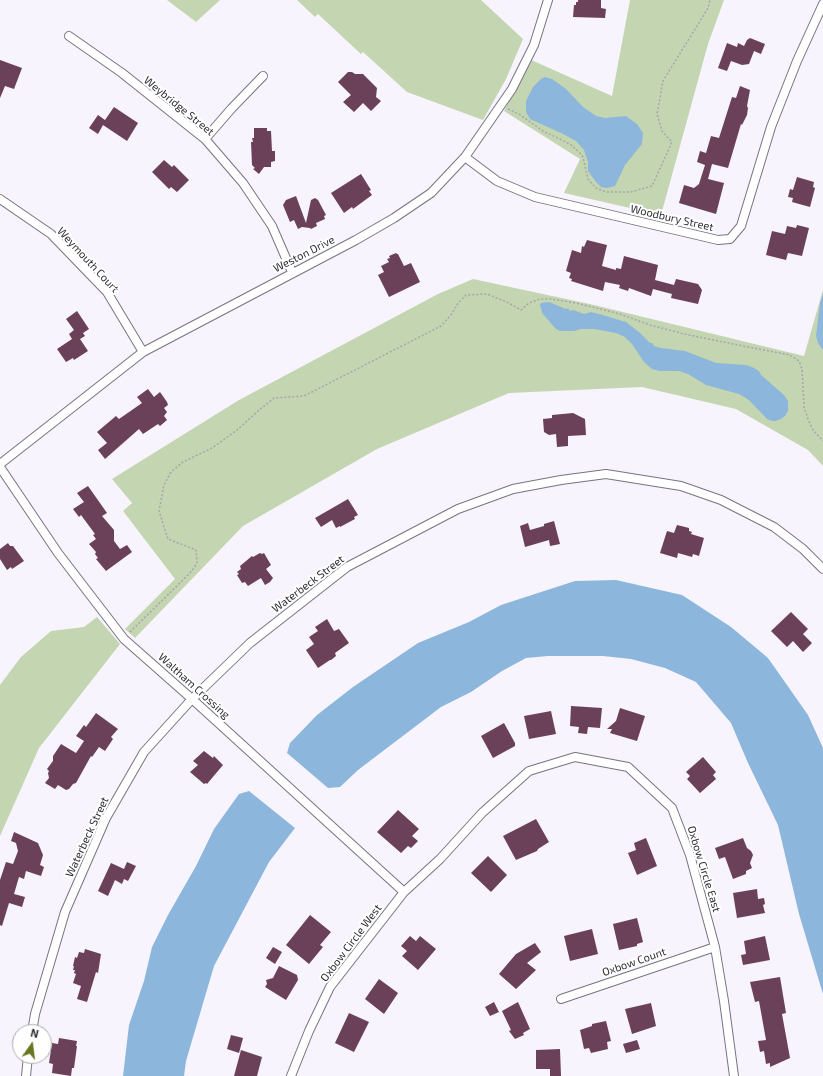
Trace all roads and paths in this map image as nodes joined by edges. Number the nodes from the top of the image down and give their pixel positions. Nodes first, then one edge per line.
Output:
1 (548, 0) edge
2 (710, 0) edge
3 (823, 4) edge
4 (69, 36) dead end
5 (263, 76) dead end
6 (500, 107) junction
7 (205, 139) junction
8 (465, 157) junction
9 (0, 199) edge
10 (292, 272) junction
11 (143, 352) junction
12 (823, 441) edge
13 (0, 464) edge
14 (0, 467) edge
15 (823, 569) edge
16 (124, 639) junction
17 (192, 698) junction
18 (404, 892) junction
19 (715, 946) junction
20 (561, 999) dead end
21 (33, 1024) edge
22 (27, 1064) edge
23 (26, 1076) edge
24 (291, 1076) edge
25 (734, 1076) edge

1 - 6 street, Weston Drive
2 - 6 path
3 - 8 street, Woodbury Street
4 - 7 street, Weybridge Street
5 - 7 street
6 - 8 street, Weston Drive
7 - 10 street, Weybridge Street
8 - 10 street, Weston Drive
9 - 11 street, Weymouth Court
10 - 11 street, Weston Drive
11 - 13 street, Weston Drive
12 - 16 path
14 - 16 street, Waltham Crossing
15 - 17 street, Waterbeck Street
16 - 17 street, Waltham Crossing
17 - 18 street, Waltham Crossing
17 - 21 street, Waterbeck Street
18 - 19 street, Oxbow Circle East
18 - 24 street, Oxbow Circle West
19 - 20 street, Oxbow Count
19 - 25 street, Oxbow Circle East
22 - 23 street

